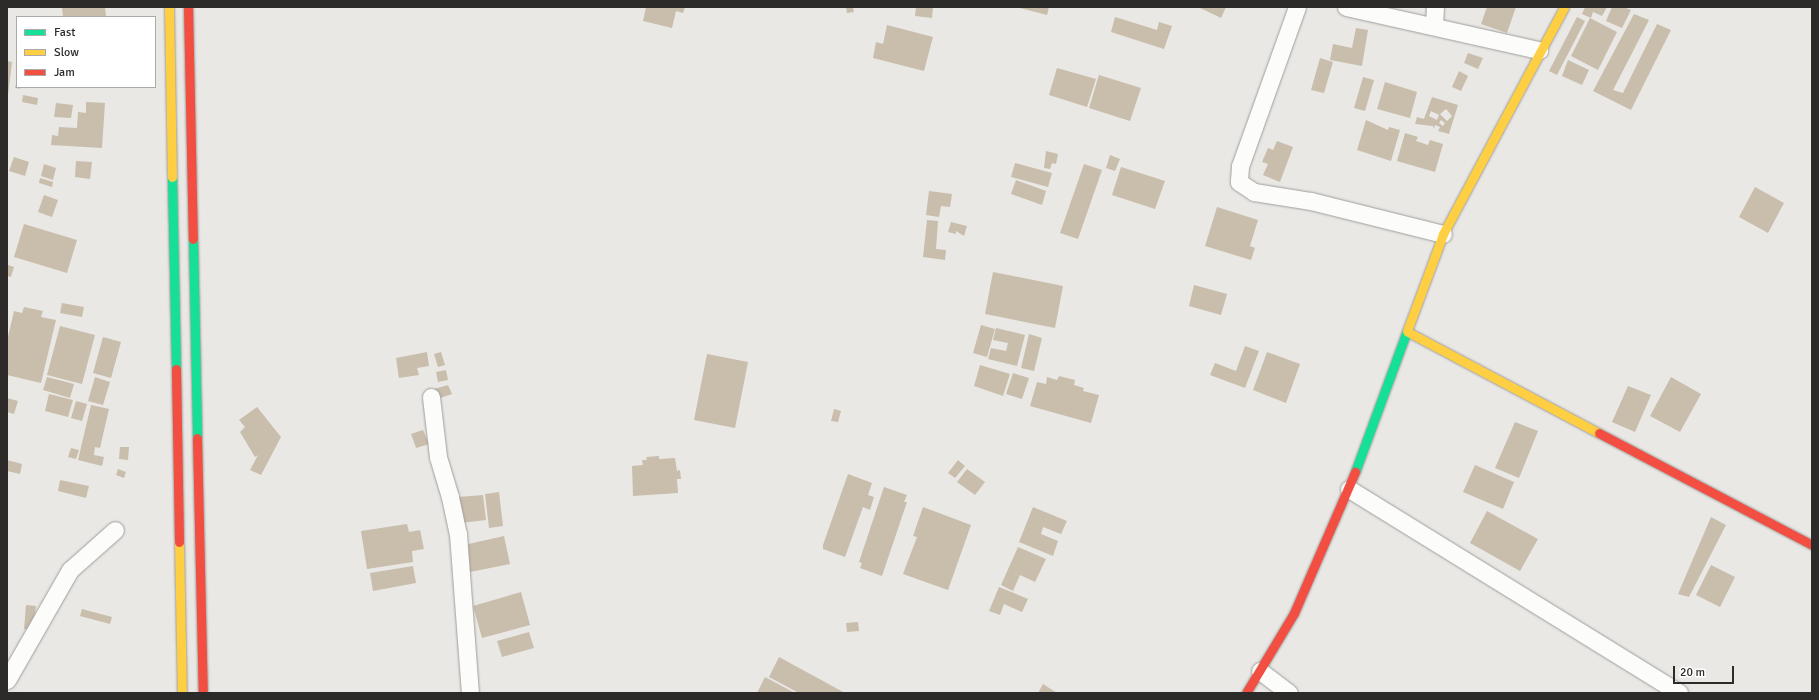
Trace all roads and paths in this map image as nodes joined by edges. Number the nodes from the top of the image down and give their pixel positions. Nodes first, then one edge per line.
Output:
1 (169, 7) edge
2 (188, 7) edge
3 (1297, 7) edge
4 (1346, 7) edge
5 (1435, 7) edge
6 (1564, 7) edge
7 (1434, 25) junction
8 (1539, 50) junction
9 (1442, 234) junction
10 (1408, 332) junction
11 (431, 397) dead end
12 (1349, 488) junction
13 (115, 530) dead end
14 (1812, 545) edge
15 (1260, 670) junction
16 (7, 680) edge
17 (182, 693) edge
18 (203, 693) edge
19 (470, 693) edge
20 (1246, 693) edge
21 (1288, 693) edge
22 (1679, 693) edge

1 - 17 main road
2 - 18 main road
3 - 9 street
4 - 7 street
5 - 7 street
6 - 8 main road
7 - 8 street
8 - 9 main road
9 - 10 main road
10 - 12 main road
10 - 14 main road
11 - 19 street
12 - 15 main road
12 - 22 street
13 - 16 street
15 - 20 main road
15 - 21 street

